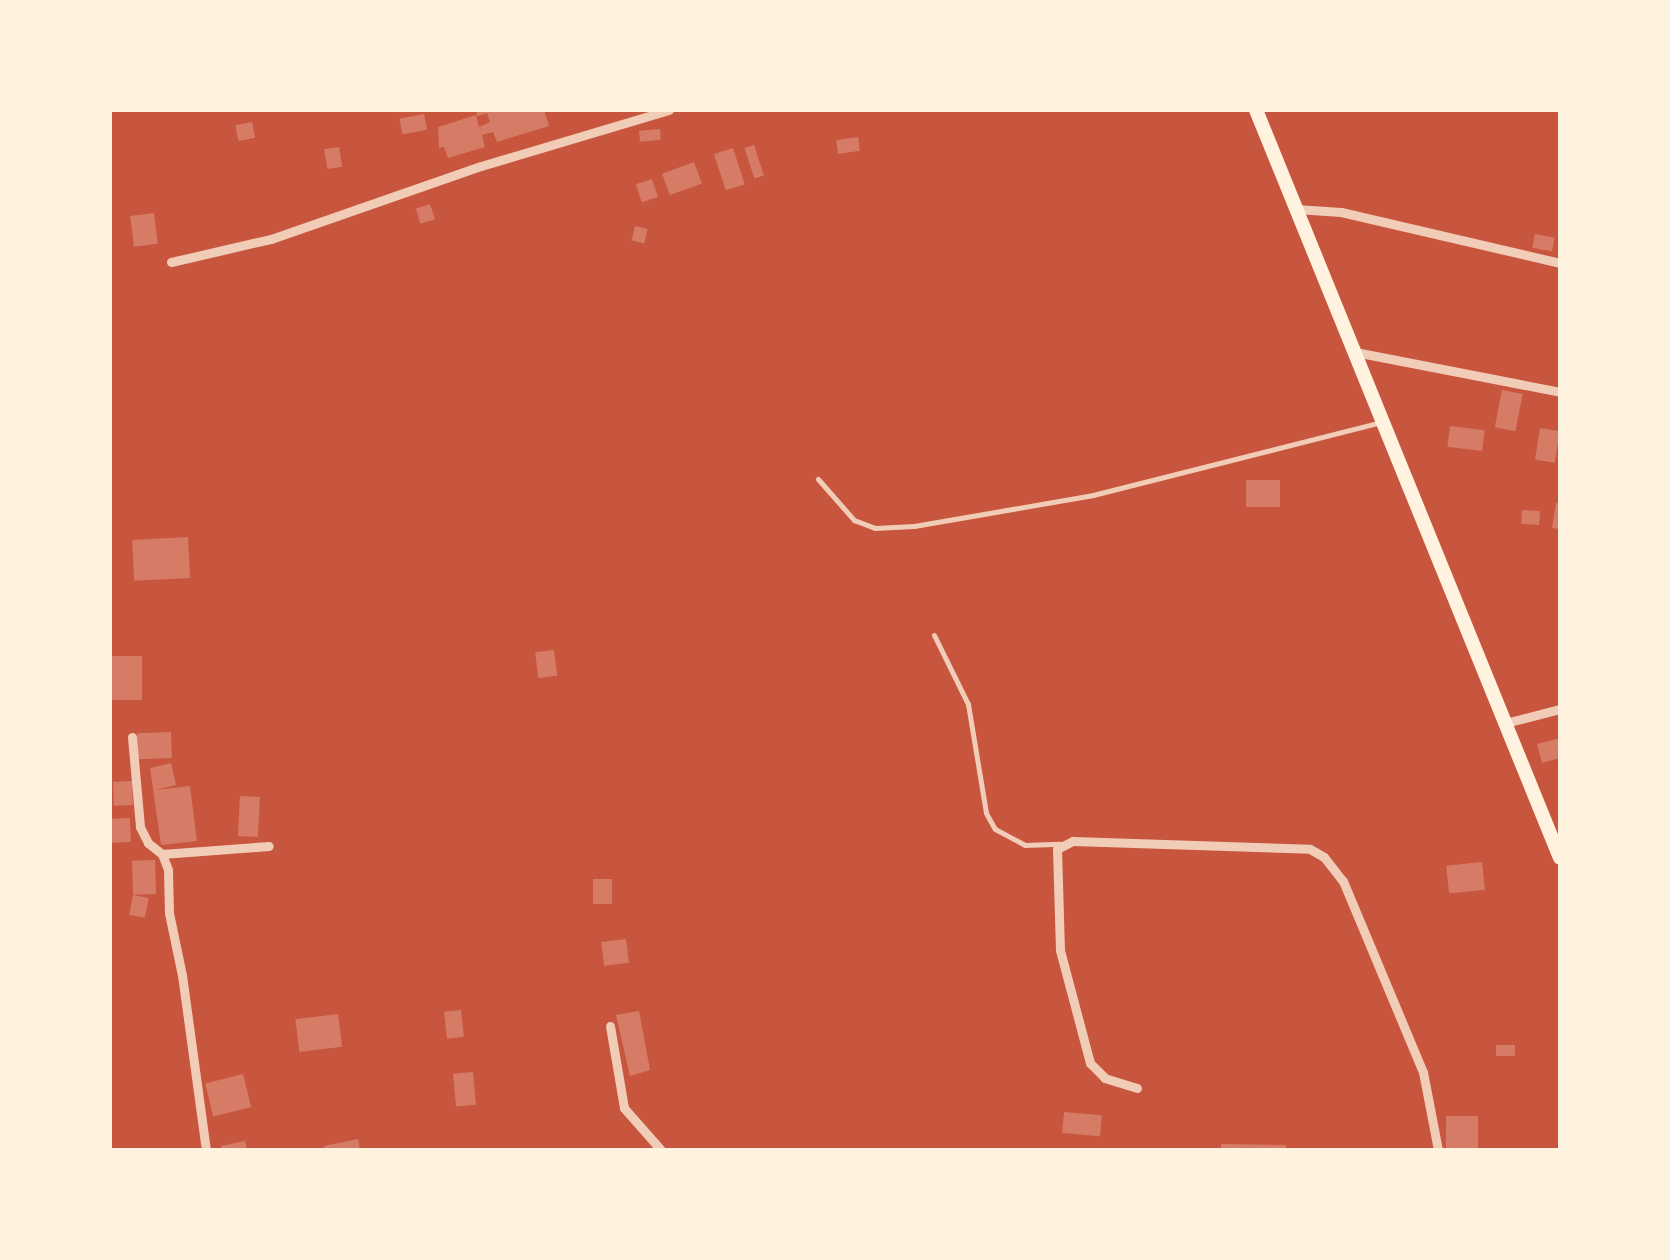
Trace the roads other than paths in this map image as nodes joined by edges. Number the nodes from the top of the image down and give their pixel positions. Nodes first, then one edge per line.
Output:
1 (669, 110) edge
2 (1256, 110) edge
3 (1296, 209) junction
4 (171, 262) dead end
5 (1560, 263) edge
6 (1355, 352) junction
7 (1560, 392) edge
8 (1383, 422) junction
9 (818, 478) dead end
10 (934, 635) dead end
11 (1560, 709) edge
12 (1506, 723) junction
13 (132, 737) dead end
14 (1543, 815) junction
15 (1560, 816) edge
16 (1060, 844) junction
17 (270, 846) dead end
18 (162, 854) junction
19 (1560, 858) edge
20 (610, 1026) dead end
21 (1137, 1088) dead end
22 (206, 1150) edge
23 (661, 1150) edge
24 (1438, 1150) edge

1 - 4 street
2 - 3 main road
3 - 5 street
3 - 6 main road
6 - 7 street
6 - 8 main road
8 - 9 lane
8 - 12 main road
10 - 16 lane
11 - 12 street
12 - 14 main road
13 - 18 street
14 - 15 street
14 - 19 main road
16 - 21 street
16 - 24 street
17 - 18 street
18 - 22 street
20 - 23 street

